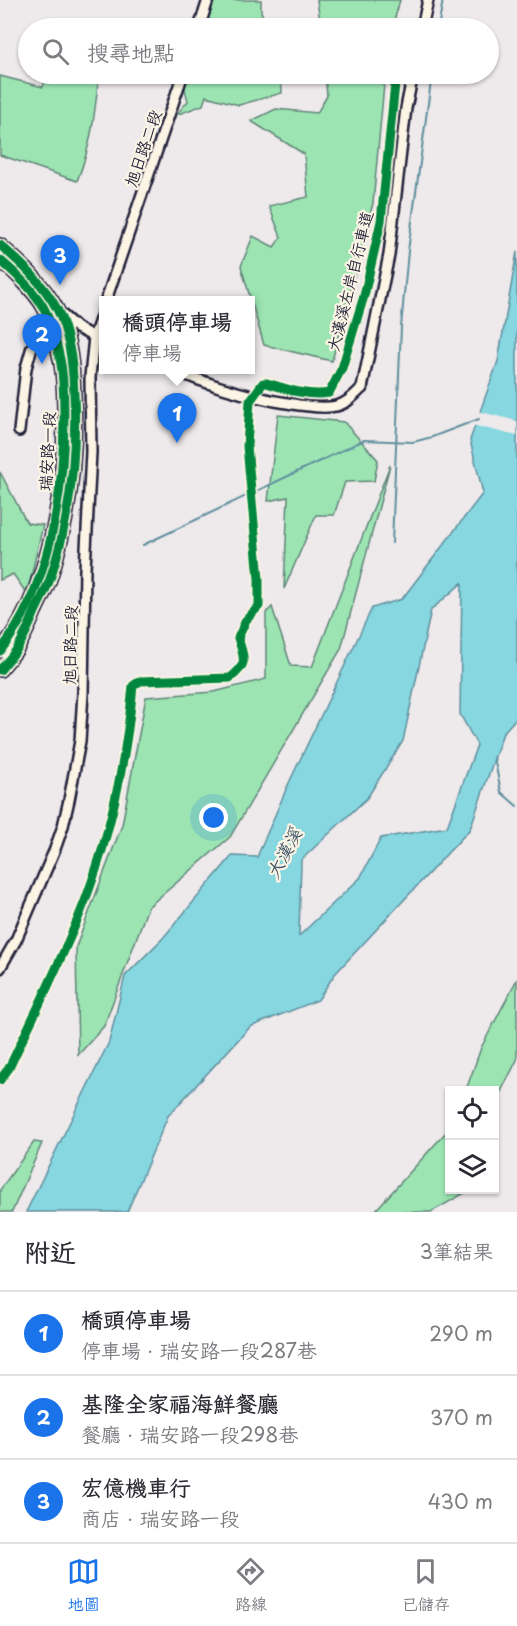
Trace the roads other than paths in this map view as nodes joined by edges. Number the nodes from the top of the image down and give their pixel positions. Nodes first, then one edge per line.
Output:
1 (208, 0) edge
2 (428, 0) edge
3 (202, 18) edge
4 (425, 18) edge
5 (180, 84) edge
6 (411, 84) edge
7 (0, 245) edge
8 (0, 260) edge
9 (107, 296) edge
10 (56, 319) junction
11 (99, 322) edge
12 (94, 337) junction
13 (99, 340) edge
14 (186, 374) edge
15 (19, 431) dead end
16 (69, 440) junction
17 (92, 440) junction
18 (0, 651) edge
19 (0, 670) edge
20 (0, 968) edge

1 - 3 street
2 - 4 street
5 - 9 street, 旭日路二段
6 - 14 street
7 - 10 main road, 瑞安路一段
8 - 10 main road, 瑞安路一段
10 - 12 street
10 - 15 street
10 - 16 main road, 瑞安路一段
11 - 12 street, 旭日路二段
12 - 13 street
12 - 17 street, 旭日路二段
16 - 17 street
16 - 18 main road, 瑞安路一段
16 - 19 main road, 瑞安路一段
17 - 20 street, 旭日路二段

